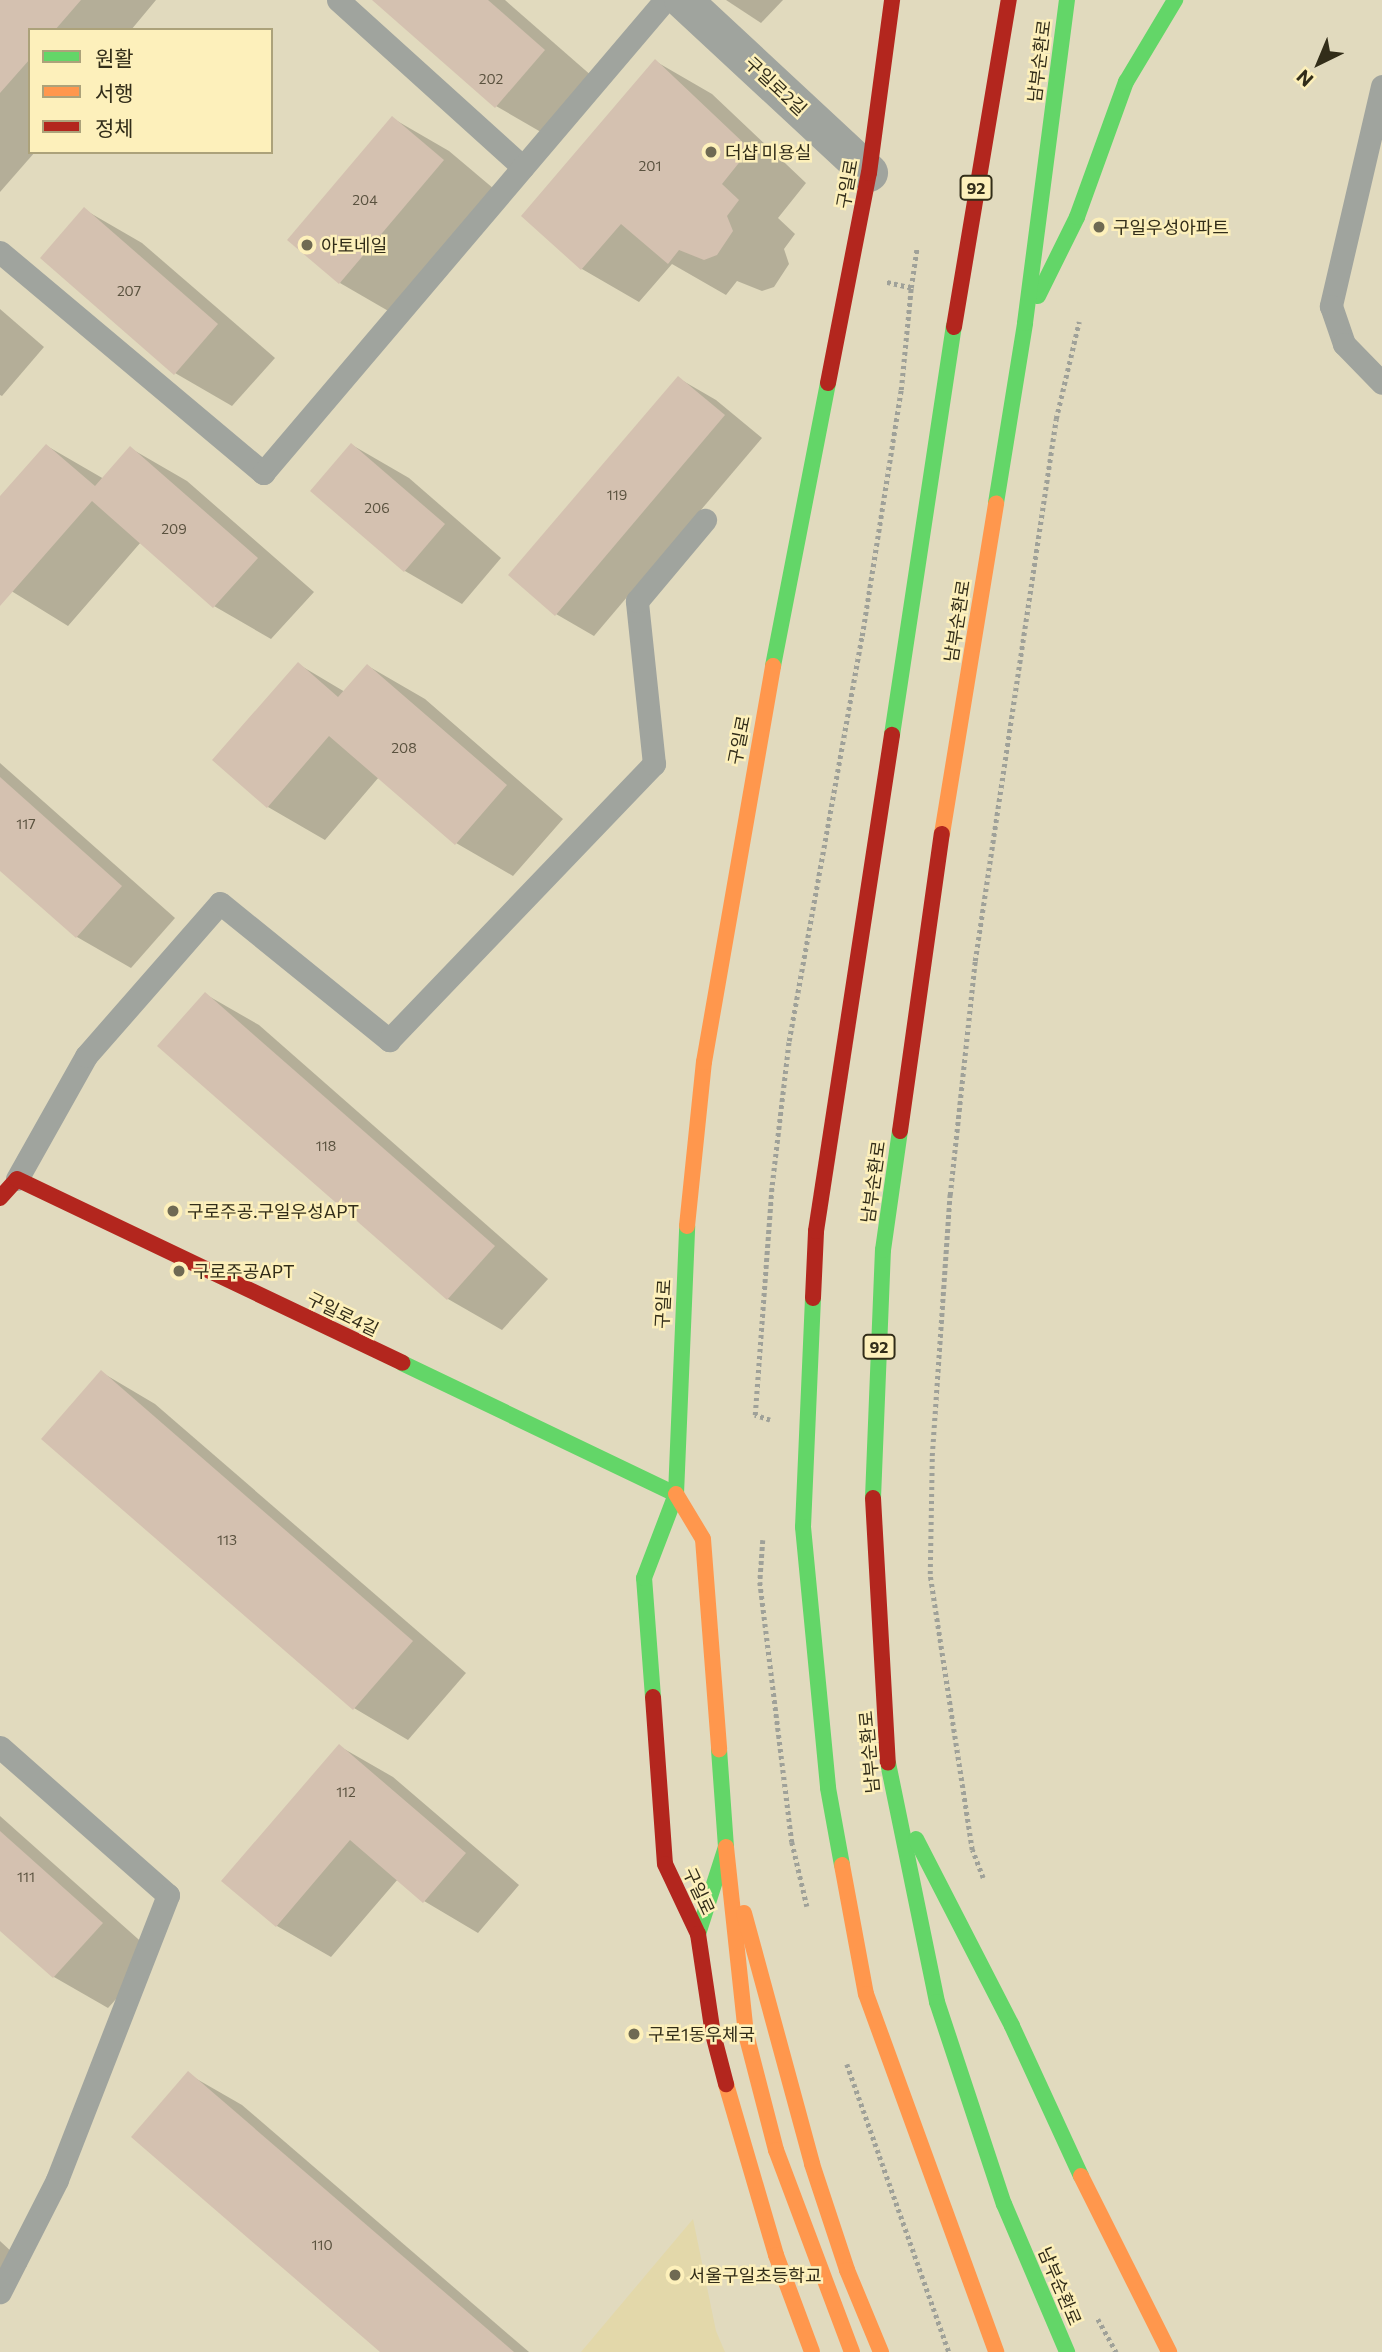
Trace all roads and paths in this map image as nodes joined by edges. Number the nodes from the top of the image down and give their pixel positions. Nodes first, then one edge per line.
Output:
1 (338, 0) edge
2 (665, 0) edge
3 (683, 0) edge
4 (891, 0) edge
5 (1009, 0) edge
6 (1066, 0) edge
7 (1175, 0) edge
8 (1382, 86) edge
9 (523, 167) junction
10 (869, 173) junction
11 (917, 247) dead end
12 (0, 252) edge
13 (911, 288) dead end
14 (1079, 322) dead end
15 (1025, 323) junction
16 (1382, 383) edge
17 (705, 520) dead end
18 (17, 1179) junction
19 (0, 1198) edge
20 (676, 1494) junction
21 (0, 1747) edge
22 (889, 1781) junction
23 (726, 1847) junction
24 (988, 1889) dead end
25 (698, 1934) junction
26 (0, 2292) edge
27 (812, 2352) edge
28 (852, 2352) edge
29 (881, 2352) edge
30 (996, 2352) edge
31 (1067, 2352) edge
32 (1169, 2352) edge

1 - 9 lane
2 - 9 lane
3 - 10 street, 구일로2길
4 - 10 main road, 구일로
5 - 30 main road, 92
6 - 15 main road, 남부순환로 / 92
7 - 15 main road
8 - 16 lane
9 - 12 lane
10 - 20 main road, 구일로
11 - 13 path
14 - 24 path
15 - 22 main road, 남부순환로 / 92
17 - 18 lane
18 - 19 main road
18 - 20 main road, 구일로4길
20 - 23 main road, 구일로
20 - 25 main road, 구일로
21 - 26 lane
22 - 31 main road, 남부순환로 / 92
22 - 32 main road
23 - 25 main road, 구일로
23 - 28 main road
23 - 29 main road
25 - 27 main road, 구일로

